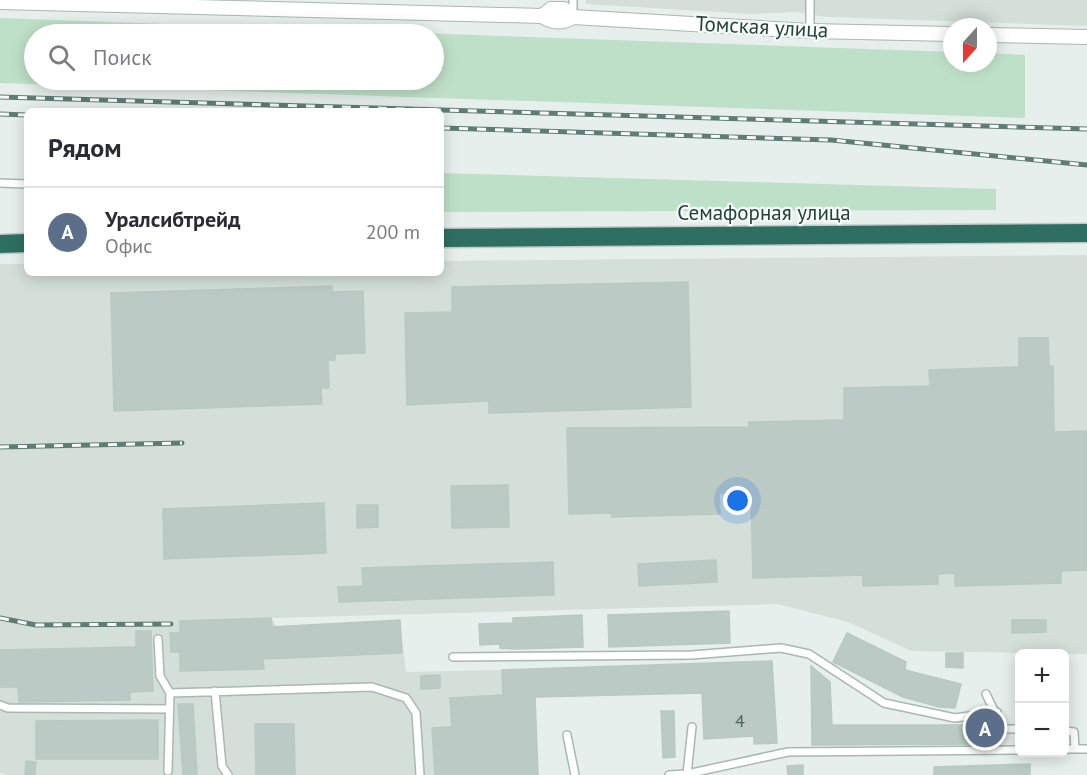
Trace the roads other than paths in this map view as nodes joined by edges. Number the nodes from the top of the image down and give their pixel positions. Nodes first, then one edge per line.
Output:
1 (573, 0) edge
2 (810, 0) edge
3 (0, 2) edge
4 (272, 4) edge
5 (573, 17) junction
6 (810, 31) junction
7 (943, 34) edge
8 (997, 35) edge
9 (1087, 37) edge
10 (0, 183) edge
11 (24, 184) edge
12 (1087, 233) edge
13 (444, 238) edge
14 (24, 243) edge
15 (0, 244) edge
16 (158, 639) dead end
17 (453, 657) dead end
18 (215, 691) junction
19 (170, 693) junction
20 (986, 694) dead end
21 (0, 705) edge
22 (168, 709) junction
23 (997, 712) junction
24 (692, 727) dead end
25 (1015, 729) edge
26 (1069, 732) edge
27 (567, 735) dead end
28 (1075, 749) junction
29 (1087, 749) edge
30 (1015, 750) edge
31 (1069, 750) edge
32 (168, 771) dead end
33 (687, 774) edge
34 (228, 775) edge
35 (420, 775) edge
36 (575, 775) edge
37 (669, 775) edge

1 - 5 lane
2 - 6 lane
3 - 4 street, Томская улица
4 - 5 street, Томская улица
5 - 6 street, Томская улица
6 - 7 street, Томская улица
8 - 9 street
10 - 11 lane
12 - 13 highway, Семафорная улица
14 - 15 highway
16 - 19 lane
17 - 23 lane
18 - 19 lane
18 - 34 lane
18 - 35 lane
19 - 22 lane
20 - 23 lane
21 - 22 lane
22 - 32 lane
23 - 25 lane
24 - 33 lane
26 - 28 lane
27 - 36 lane
28 - 29 lane
28 - 31 lane
30 - 33 lane
33 - 37 lane

